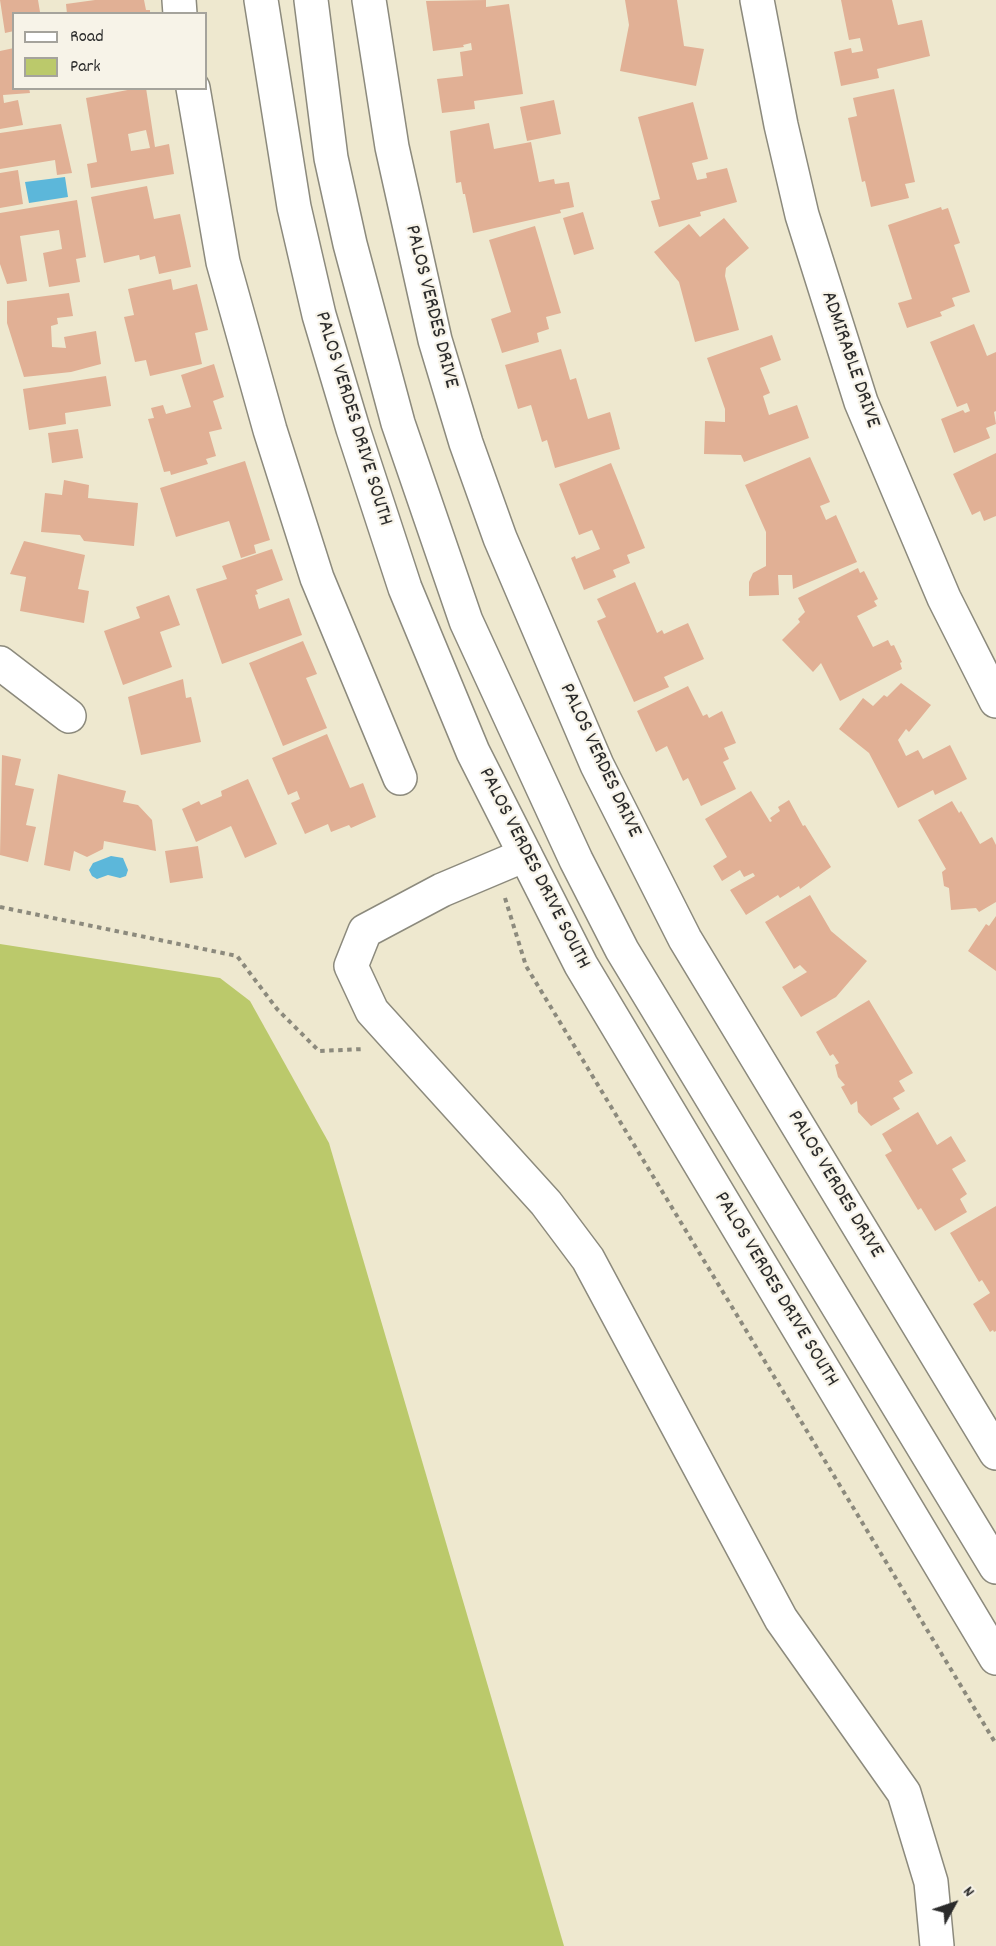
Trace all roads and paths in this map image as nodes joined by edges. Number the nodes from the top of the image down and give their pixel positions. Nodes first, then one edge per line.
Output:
1 (261, 0) edge
2 (311, 0) edge
3 (369, 0) edge
4 (757, 0) edge
5 (193, 90) edge
6 (0, 663) edge
7 (996, 701) edge
8 (69, 716) dead end
9 (400, 778) dead end
10 (565, 835) junction
11 (525, 855) junction
12 (0, 907) edge
13 (391, 1032) junction
14 (996, 1453) edge
15 (996, 1567) edge
16 (996, 1658) edge
17 (938, 1946) edge

1 - 11 street, PALOS VERDES DRIVE SOUTH
2 - 10 street, PALOS VERDES DRIVE SOUTH
3 - 14 street, PALOS VERDES DRIVE
4 - 7 street, ADMIRABLE DRIVE
5 - 9 street
6 - 8 street
10 - 11 street
10 - 15 street, PALOS VERDES DRIVE SOUTH
11 - 13 street
11 - 16 street, PALOS VERDES DRIVE SOUTH
12 - 13 path
13 - 17 street

